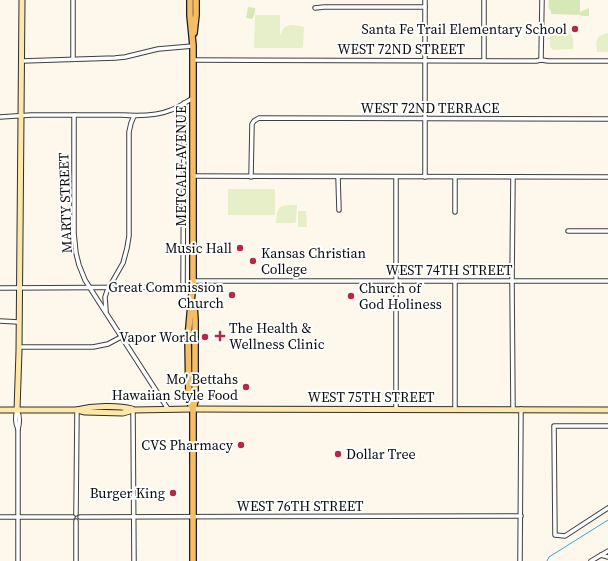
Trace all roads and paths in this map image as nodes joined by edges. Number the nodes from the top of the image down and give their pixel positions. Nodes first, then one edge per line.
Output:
1 (22, 0) edge
2 (73, 0) edge
3 (190, 0) edge
4 (196, 0) edge
5 (425, 0) edge
6 (484, 0) edge
7 (542, 0) edge
8 (425, 7) junction
9 (315, 8) dead end
10 (193, 46) junction
11 (73, 59) junction
12 (193, 60) junction
13 (426, 60) junction
14 (484, 60) junction
15 (542, 60) junction
16 (22, 61) junction
17 (608, 61) edge
18 (193, 98) junction
19 (184, 103) junction
20 (74, 115) junction
21 (0, 116) edge
22 (20, 116) junction
23 (134, 116) junction
24 (426, 119) junction
25 (608, 119) edge
26 (193, 176) junction
27 (251, 177) junction
28 (338, 177) junction
29 (396, 177) junction
30 (426, 177) junction
31 (455, 177) junction
32 (513, 177) junction
33 (608, 177) edge
34 (338, 210) dead end
35 (455, 212) dead end
36 (568, 231) dead end
37 (608, 231) edge
38 (396, 281) junction
39 (455, 281) junction
40 (608, 281) edge
41 (512, 282) junction
42 (193, 284) junction
43 (90, 287) junction
44 (110, 287) junction
45 (183, 287) junction
46 (0, 288) edge
47 (19, 288) junction
48 (106, 313) junction
49 (0, 321) edge
50 (19, 322) junction
51 (121, 337) junction
52 (19, 347) junction
53 (168, 409) junction
54 (193, 409) junction
55 (396, 409) junction
56 (455, 409) junction
57 (513, 409) junction
58 (520, 409) junction
59 (0, 410) edge
60 (17, 410) junction
61 (77, 410) junction
62 (133, 410) junction
63 (608, 410) edge
64 (608, 426) edge
65 (608, 508) edge
66 (76, 514) junction
67 (521, 516) junction
68 (0, 517) edge
69 (18, 517) junction
70 (73, 517) junction
71 (80, 517) junction
72 (134, 518) junction
73 (193, 518) junction
74 (76, 520) junction
75 (608, 550) edge
76 (602, 555) junction
77 (608, 557) edge
78 (18, 561) edge
79 (76, 561) edge
80 (134, 561) edge
81 (193, 561) edge
82 (520, 561) edge
83 (591, 561) edge

1 - 16 main road
2 - 11 street
3 - 10 main road, METCALF AVENUE
4 - 10 main road, METCALF AVENUE
5 - 8 street
6 - 14 street
7 - 15 street
8 - 9 street
8 - 13 street
10 - 11 street
10 - 12 main road, METCALF AVENUE
11 - 16 street
12 - 13 street, WEST 72ND STREET
12 - 18 main road, METCALF AVENUE
13 - 14 street, WEST 72ND STREET
13 - 24 street
14 - 15 street, WEST 72ND STREET
15 - 17 street, WEST 72ND STREET
16 - 22 main road
18 - 19 street
18 - 26 main road, METCALF AVENUE
19 - 23 street
19 - 45 street
20 - 22 street
20 - 23 street
20 - 43 street, MARTY STREET
21 - 22 street
22 - 47 main road
23 - 44 street
24 - 25 street, WEST 72ND TERRACE
24 - 27 street, WEST 72ND TERRACE
24 - 30 street
26 - 27 street
26 - 42 main road, METCALF AVENUE
27 - 28 street
28 - 29 street
28 - 34 street
29 - 30 street
29 - 38 street
30 - 31 street
31 - 32 street
31 - 35 street
32 - 33 street
32 - 41 street
36 - 37 street
38 - 39 street, WEST 74TH STREET
38 - 42 street, WEST 74TH STREET
38 - 55 street
39 - 41 street, WEST 74TH STREET
39 - 56 street
40 - 41 street, WEST 74TH STREET
41 - 57 street
42 - 45 street, WEST 74TH STREET
42 - 54 main road, METCALF AVENUE
43 - 44 street, WEST 74TH STREET
43 - 47 street, WEST 74TH STREET
43 - 48 street, MARTY STREET
44 - 45 street, WEST 74TH STREET
44 - 48 street
46 - 47 street, WEST 74TH STREET
47 - 50 main road
48 - 51 street, MARTY STREET
49 - 50 street
50 - 52 main road
51 - 52 street
51 - 53 street, MARTY STREET
52 - 60 main road
53 - 54 main road, WEST 75TH STREET
53 - 62 main road, WEST 75TH STREET
54 - 55 main road, WEST 75TH STREET
54 - 73 main road, METCALF AVENUE
55 - 56 main road, WEST 75TH STREET
56 - 57 main road, WEST 75TH STREET
57 - 58 main road, WEST 75TH STREET
58 - 63 main road, WEST 75TH STREET
58 - 67 street
59 - 60 main road, WEST 75TH STREET
60 - 61 main road, WEST 75TH STREET
60 - 69 street
61 - 62 main road, WEST 75TH STREET
61 - 66 street
62 - 72 street
64 - 65 street
66 - 70 street
66 - 71 street
67 - 73 street, WEST 76TH STREET
67 - 82 street
68 - 69 street
69 - 70 street
69 - 78 street
70 - 74 street
71 - 72 street, WEST 76TH STREET
71 - 74 street
72 - 73 street, WEST 76TH STREET
72 - 80 street
73 - 81 main road, METCALF AVENUE
74 - 79 street
75 - 76 street
76 - 77 street
76 - 83 street

